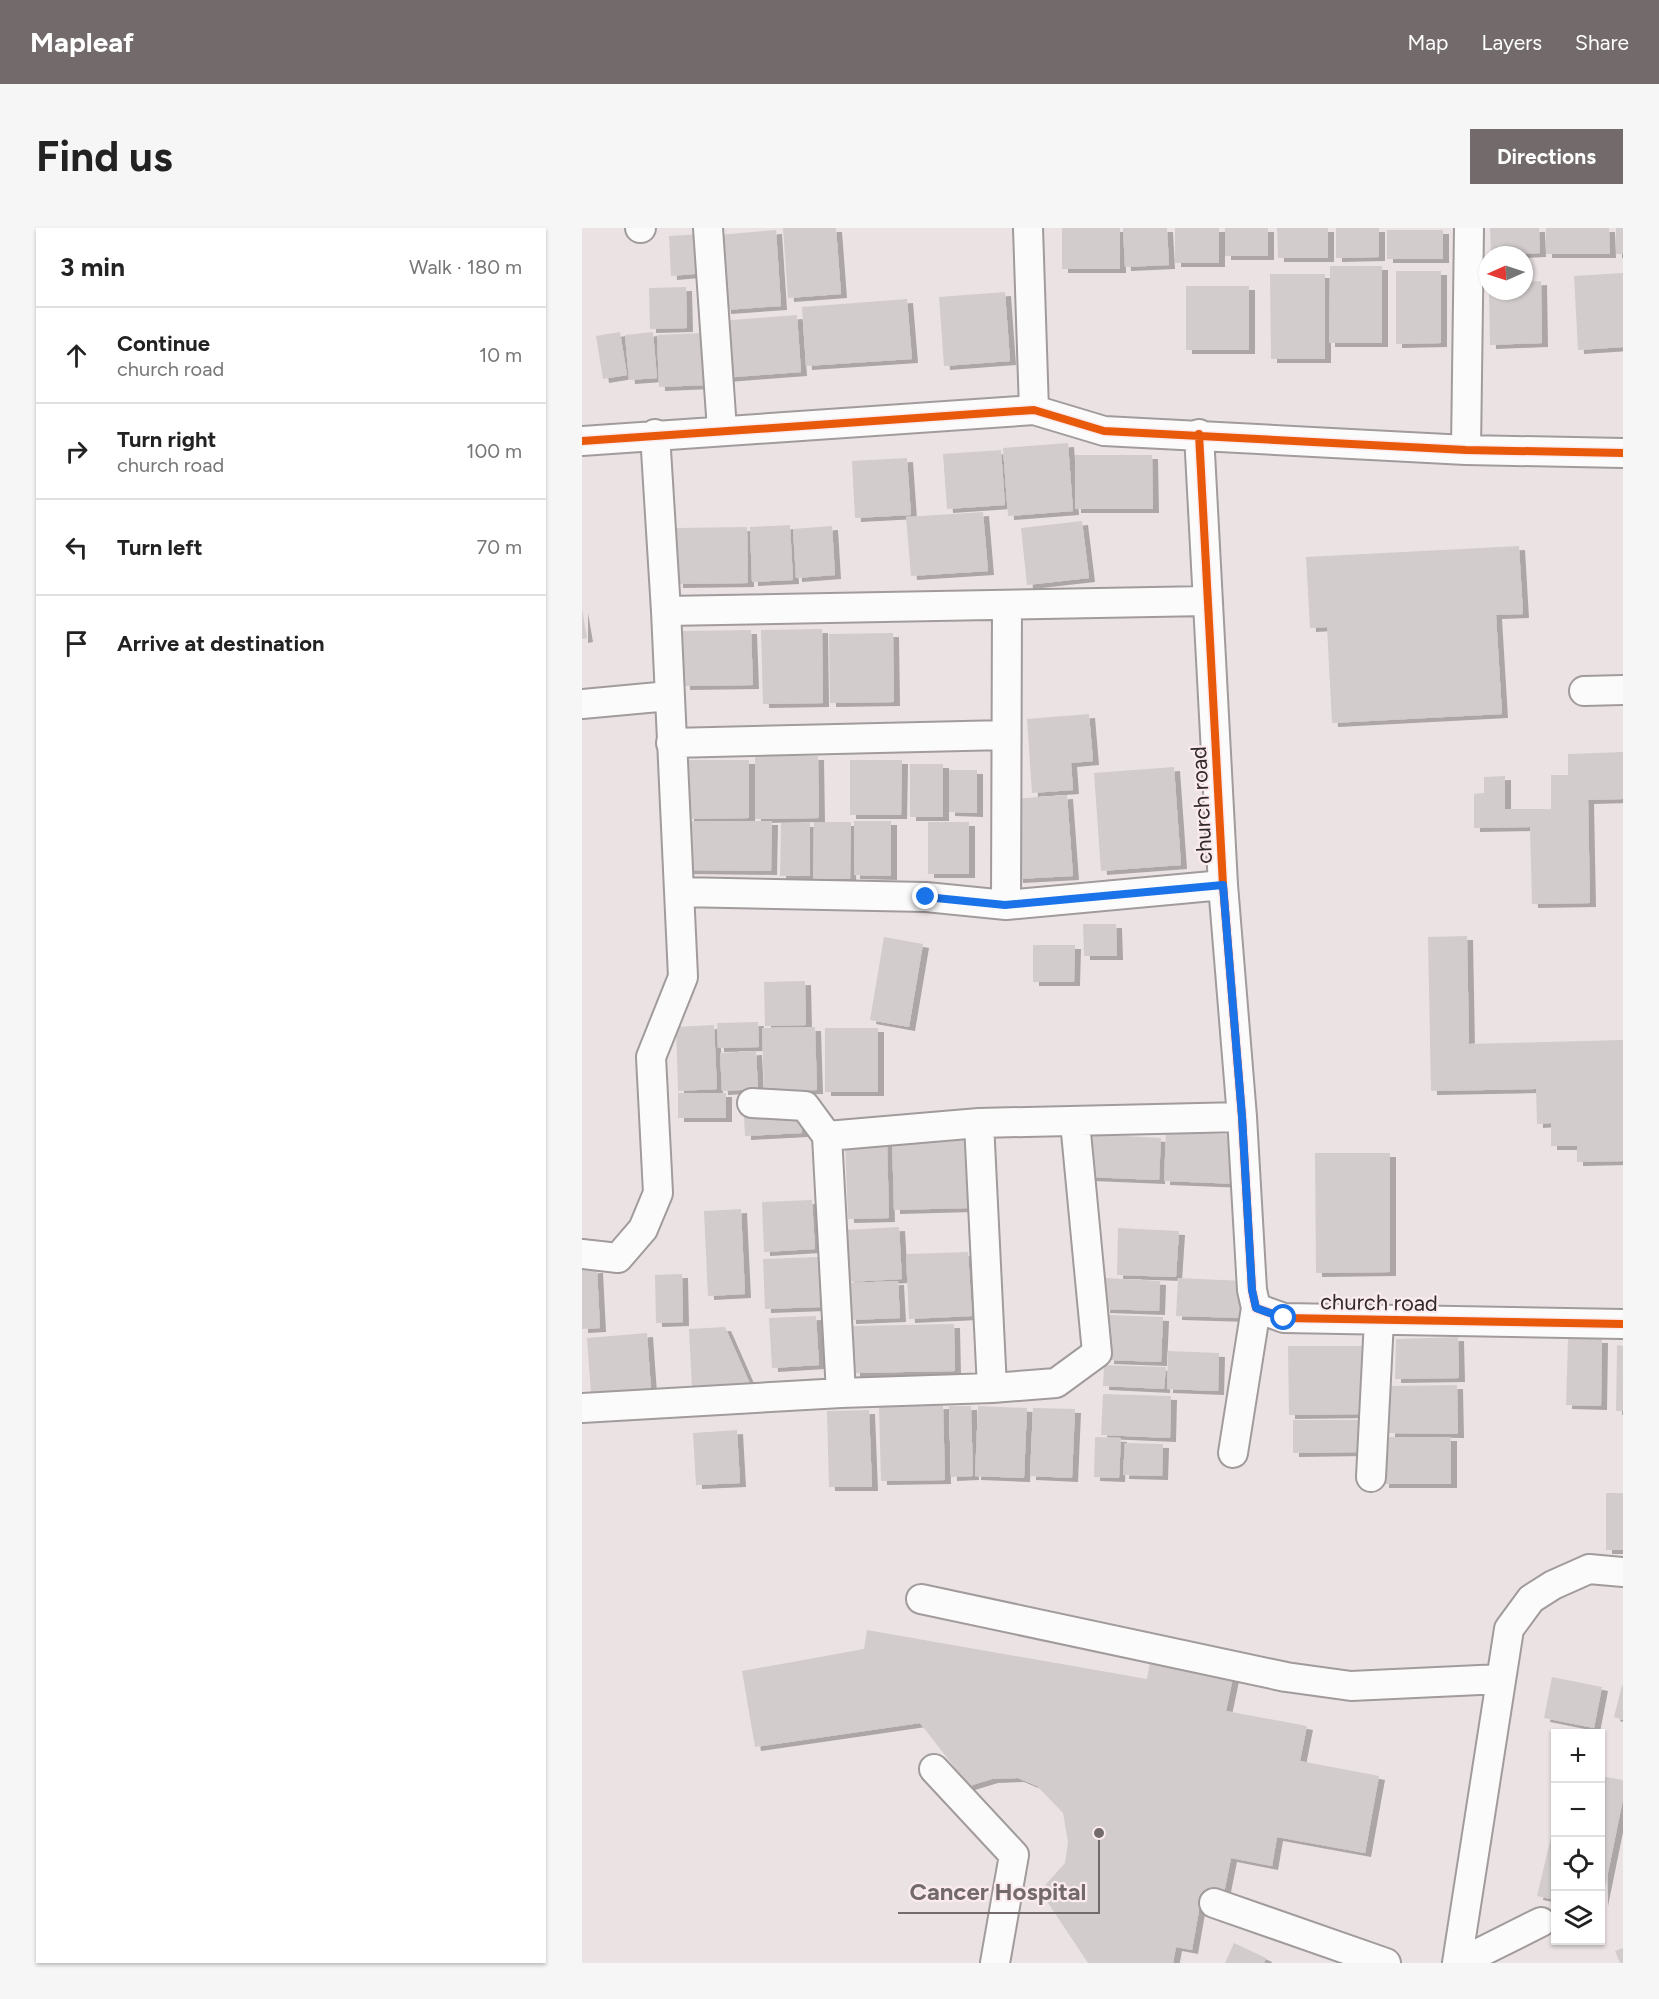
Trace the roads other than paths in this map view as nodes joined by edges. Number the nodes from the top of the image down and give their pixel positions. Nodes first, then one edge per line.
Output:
1 (708, 228) edge
2 (1028, 228) edge
3 (1468, 228) edge
4 (1034, 410) junction
5 (723, 430) junction
6 (655, 434) junction
7 (1199, 434) junction
8 (582, 441) edge
9 (1466, 450) junction
10 (1623, 453) edge
11 (1208, 601) junction
12 (1007, 606) junction
13 (666, 611) junction
14 (1623, 690) edge
15 (1584, 691) dead end
16 (669, 696) junction
17 (582, 704) edge
18 (1005, 735) junction
19 (671, 743) junction
20 (1223, 885) junction
21 (679, 892) junction
22 (1005, 905) junction
23 (752, 1103) dead end
24 (1242, 1116) junction
25 (1076, 1122) junction
26 (979, 1123) junction
27 (827, 1136) junction
28 (582, 1254) edge
29 (1256, 1308) junction
30 (1379, 1320) junction
31 (1623, 1324) edge
32 (992, 1388) junction
33 (841, 1393) junction
34 (582, 1408) edge
35 (1233, 1453) dead end
36 (1371, 1477) dead end
37 (1623, 1572) edge
38 (921, 1599) dead end
39 (1502, 1679) junction
40 (934, 1769) dead end
41 (1214, 1903) dead end
42 (1541, 1922) dead end
43 (995, 1963) edge
44 (1386, 1963) edge
45 (1458, 1963) edge

1 - 5 street
2 - 4 street
3 - 9 street
4 - 5 street
4 - 7 street
5 - 6 street
6 - 8 street
6 - 13 street
7 - 9 street
7 - 11 street, church road
9 - 10 street
11 - 12 street
11 - 20 street, church road
12 - 13 street
12 - 18 street
13 - 16 street
14 - 15 street
16 - 17 street
16 - 19 street
18 - 19 street
18 - 22 street
19 - 21 street
20 - 22 street
20 - 24 street, church road
21 - 22 street
21 - 28 street
23 - 27 street
24 - 25 street
24 - 29 street, church road
25 - 26 street
25 - 32 street
26 - 27 street
26 - 32 street
27 - 33 street
29 - 30 street, church road
29 - 35 street
30 - 31 street, church road
30 - 36 street
32 - 33 street
33 - 34 street
37 - 39 street
38 - 39 street
39 - 45 street
40 - 43 street
41 - 44 street
42 - 45 street

